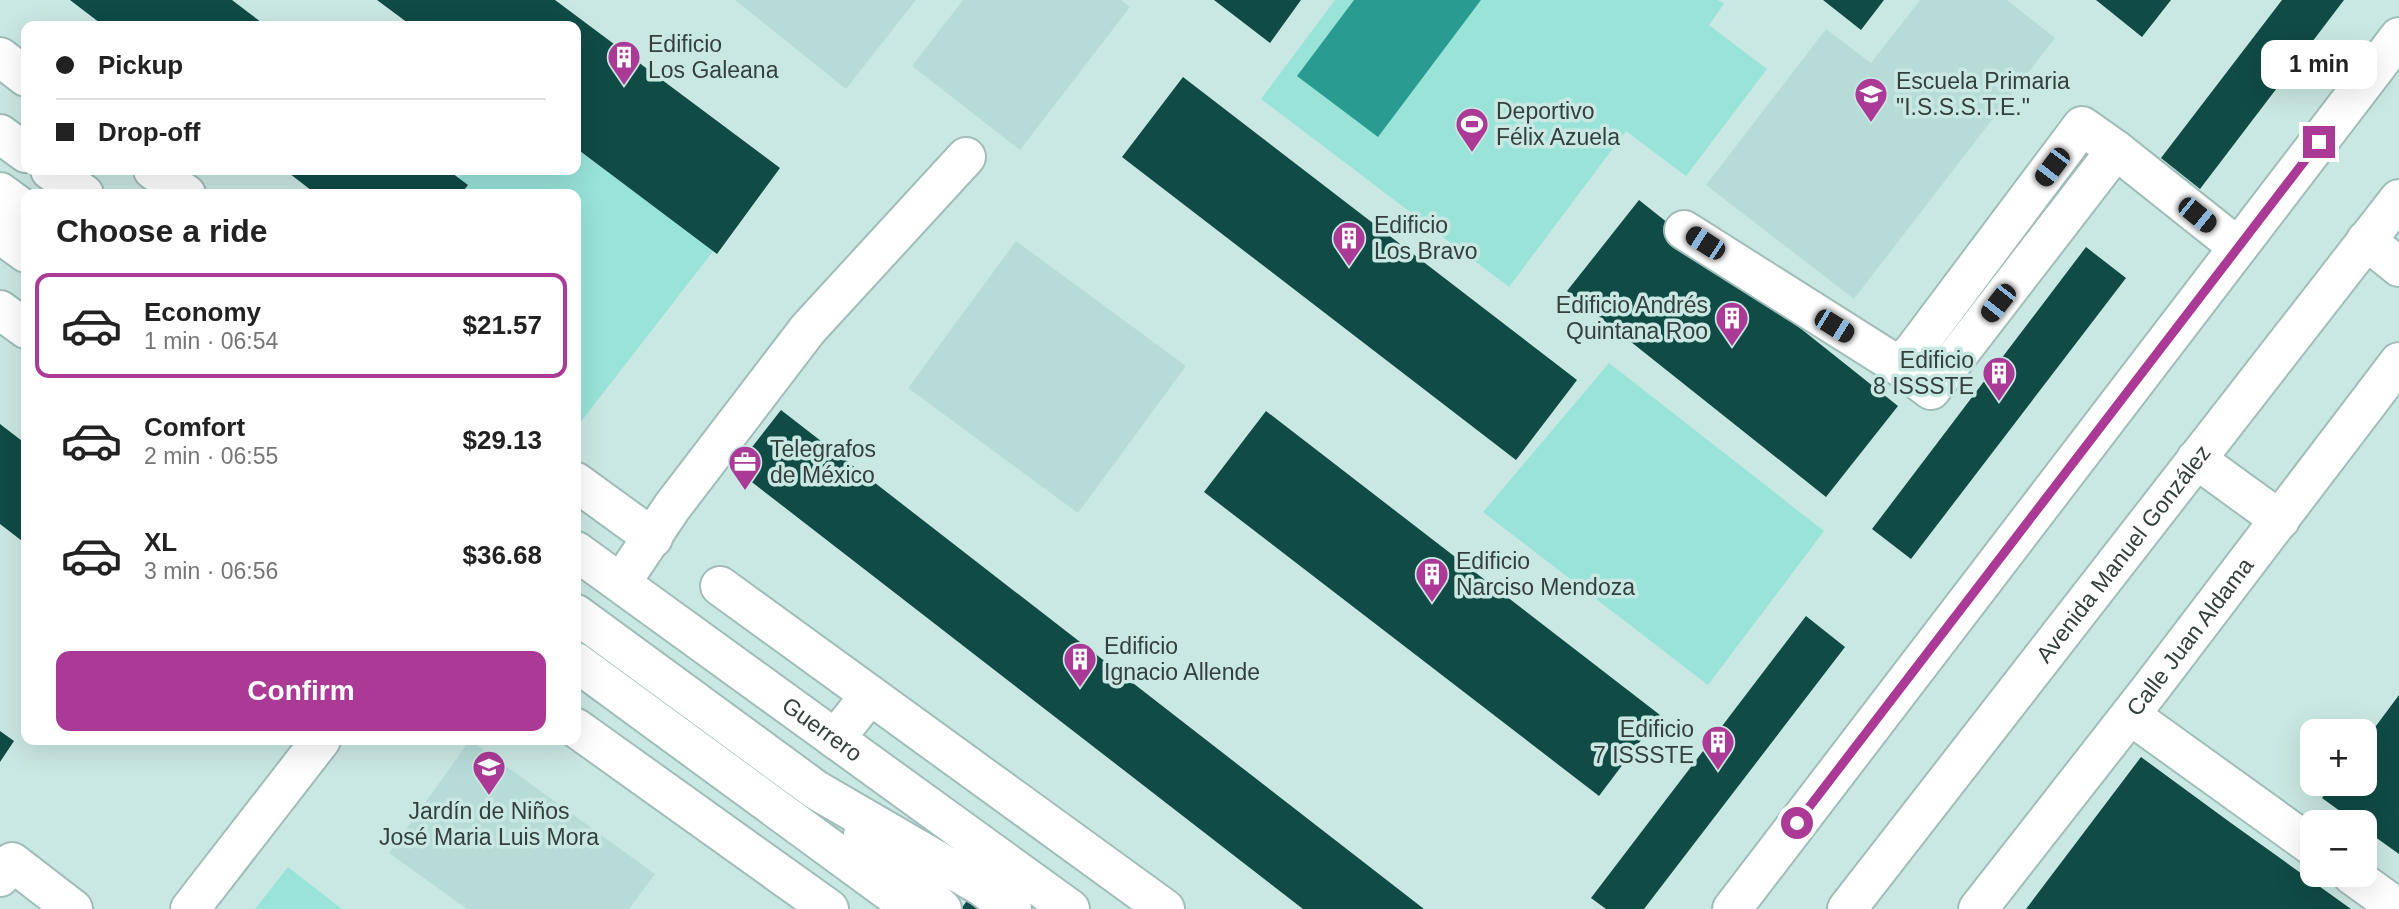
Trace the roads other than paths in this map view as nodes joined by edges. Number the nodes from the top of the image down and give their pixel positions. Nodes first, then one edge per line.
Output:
1 (2399, 37) edge
2 (0, 57) edge
3 (21, 72) edge
4 (0, 134) edge
5 (21, 149) edge
6 (966, 157) dead end
7 (57, 175) edge
8 (160, 175) edge
9 (77, 189) edge
10 (179, 189) edge
11 (0, 191) edge
12 (2399, 199) edge
13 (21, 207) edge
14 (1684, 230) dead end
15 (0, 234) edge
16 (2366, 240) junction
17 (2238, 247) junction
18 (21, 249) edge
19 (2399, 267) edge
20 (0, 310) edge
21 (21, 325) edge
22 (2399, 362) edge
23 (2196, 459) junction
24 (581, 486) edge
25 (2280, 520) junction
26 (653, 538) junction
27 (581, 555) edge
28 (621, 583) junction
29 (720, 586) dead end
30 (581, 618) edge
31 (581, 666) edge
32 (870, 695) junction
33 (2130, 715) junction
34 (581, 732) edge
35 (835, 739) junction
36 (317, 745) edge
37 (723, 772) junction
38 (816, 790) junction
39 (693, 813) junction
40 (796, 825) junction
41 (2300, 837) edge
42 (766, 864) junction
43 (0, 877) edge
44 (2369, 887) edge
45 (73, 909) edge
46 (190, 909) edge
47 (829, 909) edge
48 (913, 909) edge
49 (942, 909) edge
50 (1012, 909) edge
51 (1070, 909) edge
52 (1165, 909) edge
53 (1732, 909) edge
54 (1847, 909) edge
55 (1978, 909) edge
56 (2399, 909) edge

1 - 17 main road
2 - 3 main road
4 - 5 main road
6 - 26 main road
7 - 9 main road
8 - 10 main road
11 - 13 main road
12 - 16 main road, Avenida Manuel González
14 - 17 main road
15 - 18 main road
16 - 19 main road
16 - 23 main road, Avenida Manuel González
17 - 53 main road
20 - 21 main road
22 - 25 main road, Calle Juan Aldama
23 - 25 main road
23 - 54 main road, Avenida Manuel González
24 - 26 main road
25 - 33 main road, Calle Juan Aldama
26 - 28 main road
27 - 28 main road, Guerrero
28 - 35 main road, Guerrero
29 - 32 main road
30 - 38 main road
31 - 37 main road
32 - 35 main road
32 - 52 main road
33 - 41 main road
33 - 55 main road, Calle Juan Aldama
34 - 39 main road
35 - 51 main road, Guerrero
36 - 46 main road
37 - 39 main road
37 - 40 main road
38 - 49 main road
38 - 50 main road
39 - 42 main road
40 - 42 main road
40 - 48 main road
42 - 47 main road
43 - 45 main road
44 - 56 main road

